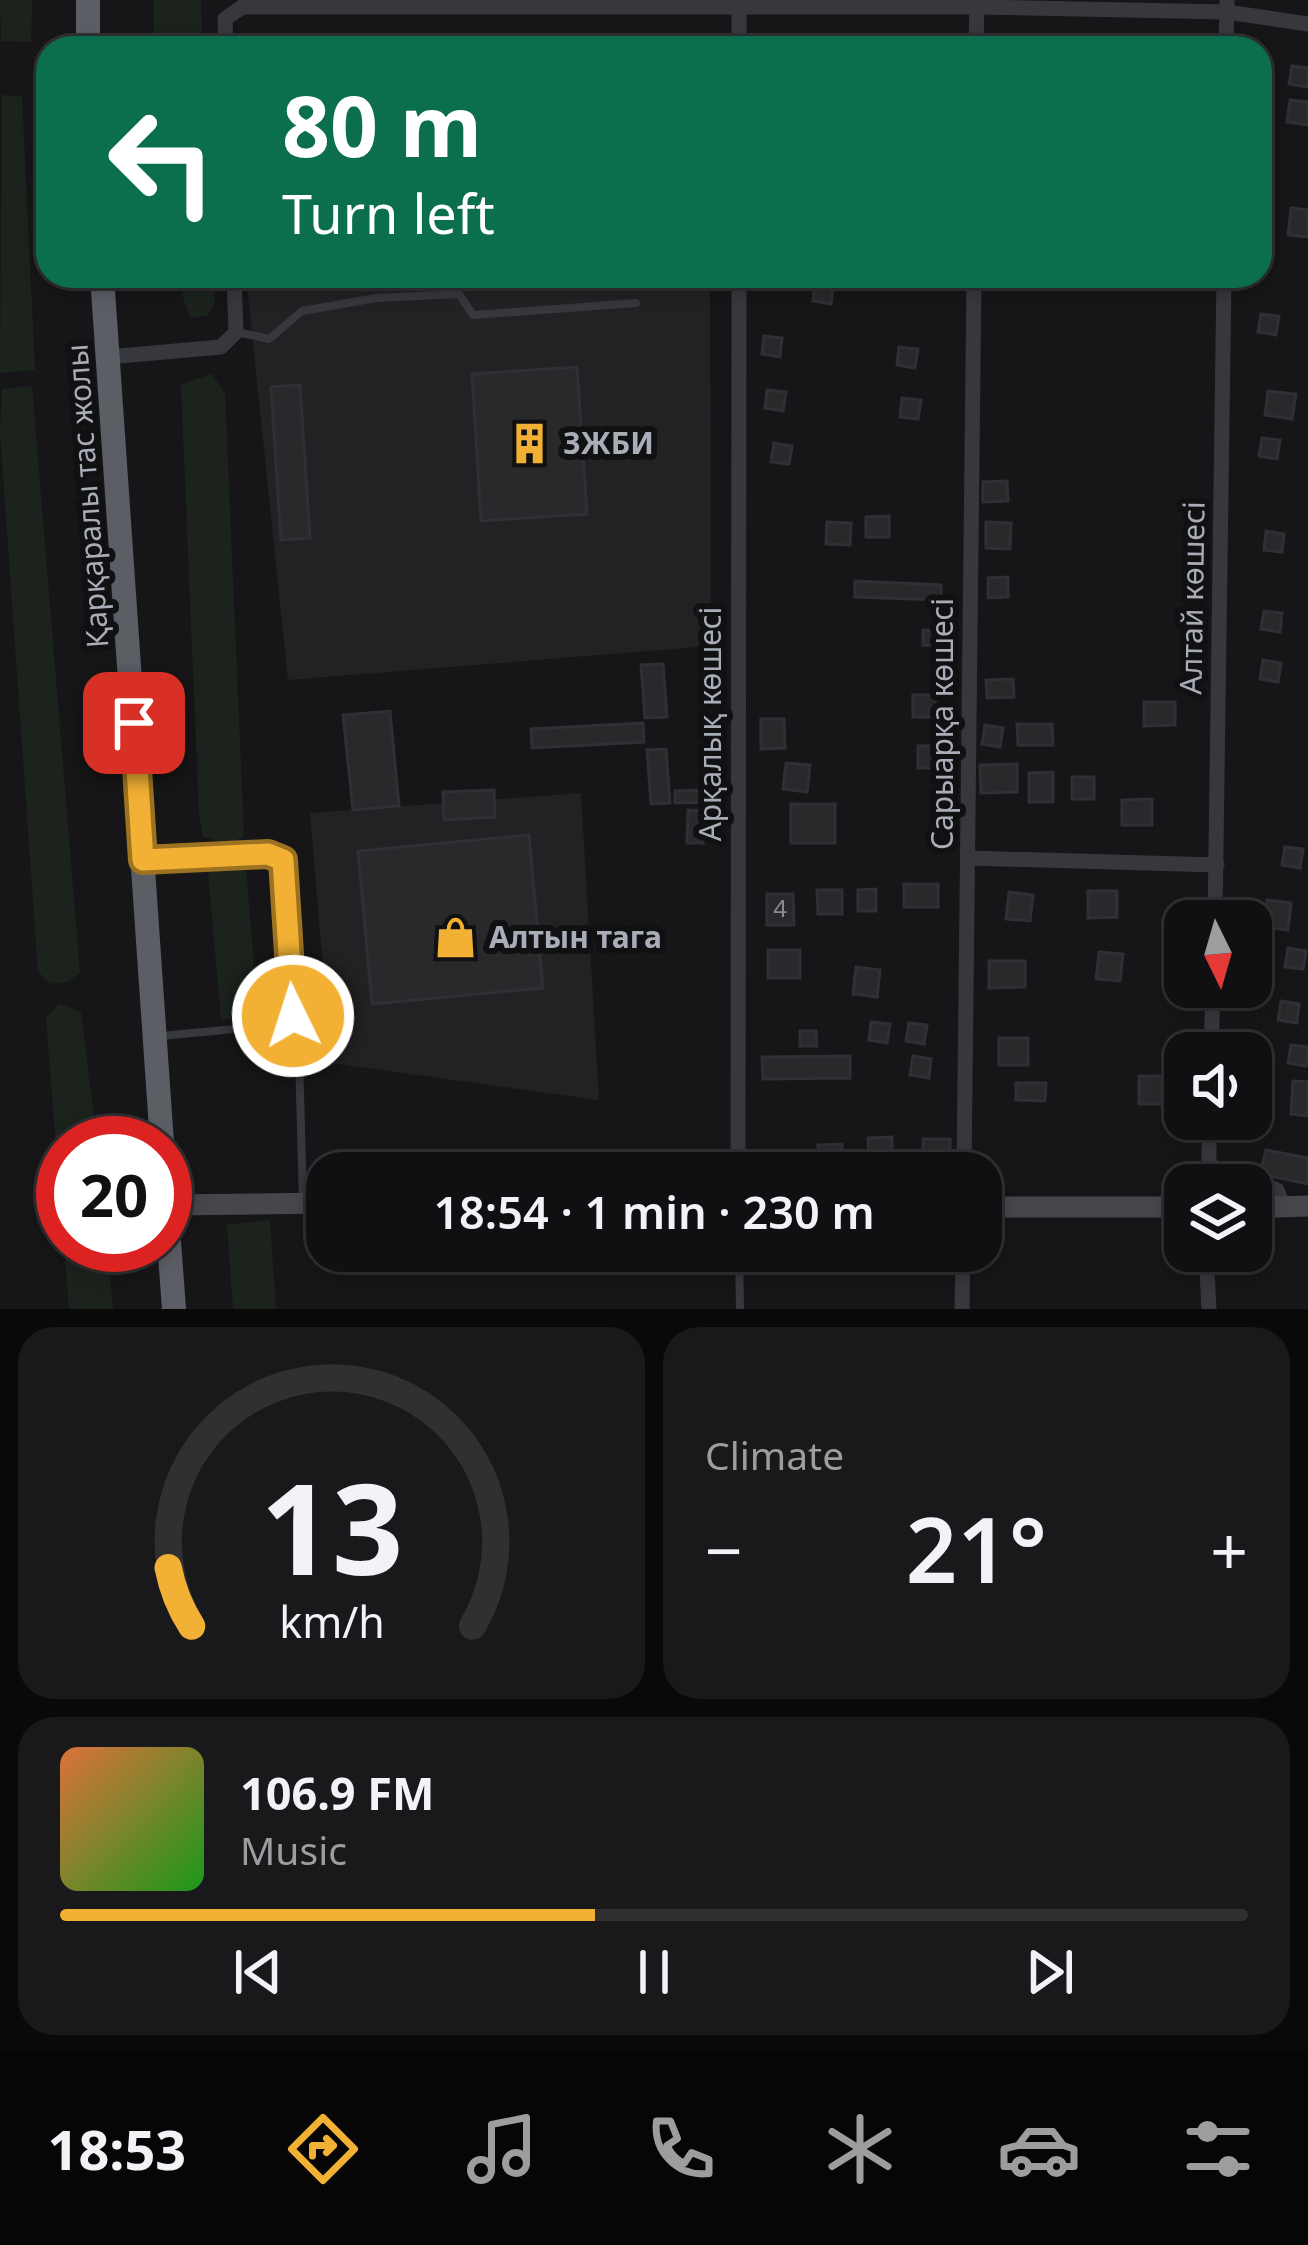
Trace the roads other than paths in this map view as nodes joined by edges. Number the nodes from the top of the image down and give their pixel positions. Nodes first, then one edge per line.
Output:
1 (88, 0) edge
2 (739, 2) edge
3 (976, 3) edge
4 (1227, 6) edge
5 (1308, 24) edge
6 (88, 36) edge
7 (226, 36) edge
8 (739, 36) edge
9 (976, 36) edge
10 (1226, 36) edge
11 (103, 288) edge
12 (234, 288) edge
13 (739, 288) edge
14 (974, 288) edge
15 (1224, 288) edge
16 (636, 303) dead end
17 (236, 332) junction
18 (108, 357) junction
19 (969, 858) junction
20 (143, 860) junction
21 (1216, 865) junction
22 (1215, 900) edge
23 (154, 1037) junction
24 (299, 1057) dead end
25 (160, 1116) edge
26 (738, 1152) edge
27 (964, 1152) edge
28 (1272, 1188) edge
29 (303, 1204) junction
30 (306, 1204) edge
31 (192, 1205) edge
32 (1002, 1207) edge
33 (1164, 1207) edge
34 (1272, 1207) edge
35 (1284, 1207) junction
36 (1308, 1207) edge
37 (171, 1272) edge
38 (739, 1272) edge
39 (963, 1272) edge
40 (1207, 1272) edge
41 (174, 1309) edge
42 (740, 1309) edge
43 (962, 1309) edge
44 (1209, 1309) edge

1 - 6 highway
2 - 3 street
2 - 7 street
2 - 8 street
3 - 4 street
3 - 9 street
4 - 5 street
4 - 10 street
11 - 18 highway, Қарқаралы тас жолы
12 - 17 street
13 - 26 street, Арқалық көшесі
14 - 19 street, Сарыарқа көшесі
15 - 21 street, Алтай көшесі
16 - 17 lane
17 - 18 street
18 - 20 highway, Қарқаралы тас жолы
19 - 21 street
19 - 27 street, Сарыарқа көшесі
20 - 23 highway, Қарқаралы тас жолы
20 - 23 lane
21 - 22 street, Алтай көшесі
23 - 25 highway, Қарқаралы тас жолы
24 - 29 lane
28 - 35 street
29 - 30 main road
29 - 31 main road
32 - 33 main road
34 - 35 main road
35 - 36 main road
37 - 41 highway
38 - 42 lane
39 - 43 street
40 - 44 street

